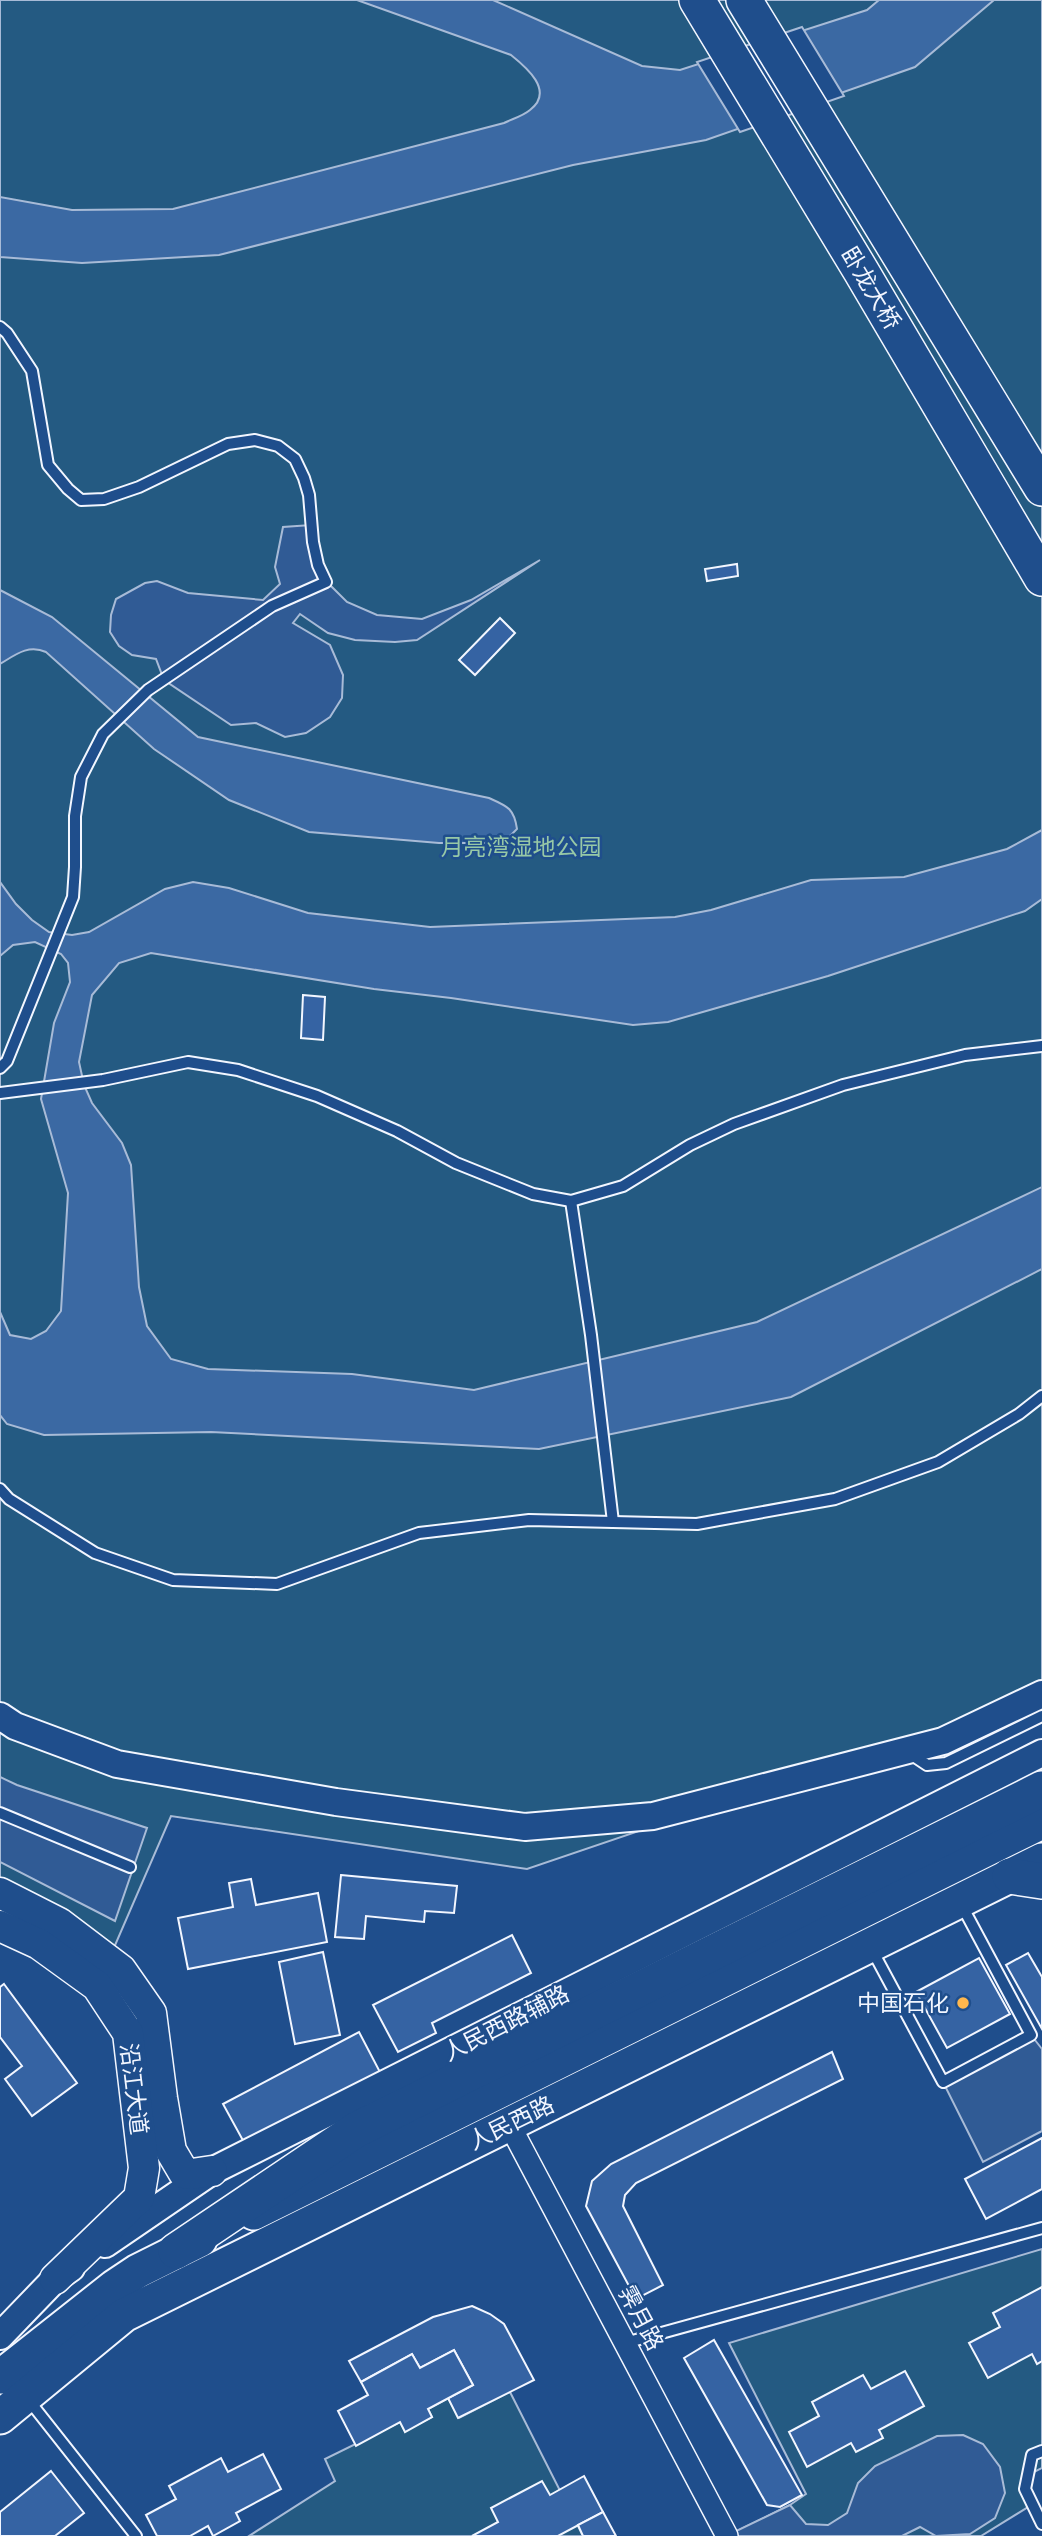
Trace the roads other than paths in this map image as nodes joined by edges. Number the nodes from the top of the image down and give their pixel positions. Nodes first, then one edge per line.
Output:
1 (697, 0) edge
2 (744, 0) edge
3 (0, 327) edge
4 (1042, 488) edge
5 (1042, 578) edge
6 (1042, 1046) edge
7 (0, 1068) edge
8 (0, 1093) edge
9 (571, 1201) junction
10 (1042, 1396) edge
11 (0, 1489) edge
12 (613, 1522) junction
13 (1042, 1694) edge
14 (1042, 1716) edge
15 (0, 1717) edge
16 (906, 1751) junction
17 (1042, 1753) edge
18 (1042, 1789) edge
19 (0, 1814) edge
20 (1042, 1822) edge
21 (130, 1867) dead end
22 (1034, 1878) edge
23 (0, 1893) edge
24 (959, 1901) junction
25 (0, 1926) edge
26 (870, 1945) junction
27 (509, 2124) junction
28 (212, 2171) junction
29 (1042, 2228) edge
30 (176, 2251) junction
31 (55, 2279) junction
32 (0, 2336) edge
33 (625, 2343) junction
34 (13, 2387) edge
35 (0, 2417) edge
36 (1042, 2451) edge
37 (1042, 2524) edge
38 (136, 2536) edge
39 (727, 2536) edge

1 - 5 highway, 卧龙大桥
2 - 4 highway, 卧龙大桥
3 - 7 lane
6 - 9 lane
8 - 9 lane
9 - 12 lane
10 - 12 lane
11 - 12 lane
13 - 16 street
14 - 16 lane
15 - 16 street
17 - 28 street, 人民西路辅路
18 - 30 highway
19 - 21 lane
20 - 30 main road, 人民西路
22 - 24 main road, 人民西路
23 - 28 main road, 沿江大道
24 - 26 main road, 人民西路
24 - 26 lane
25 - 31 main road, 沿江大道
26 - 27 main road, 人民西路
27 - 33 street, 霁月路
27 - 34 main road, 人民西路
28 - 31 street, 人民西路辅路
29 - 33 lane
30 - 34 main road, 人民西路
31 - 32 street, 人民西路辅路
33 - 39 street, 霁月路
34 - 35 main road, 人民西路
34 - 38 lane
36 - 37 lane

